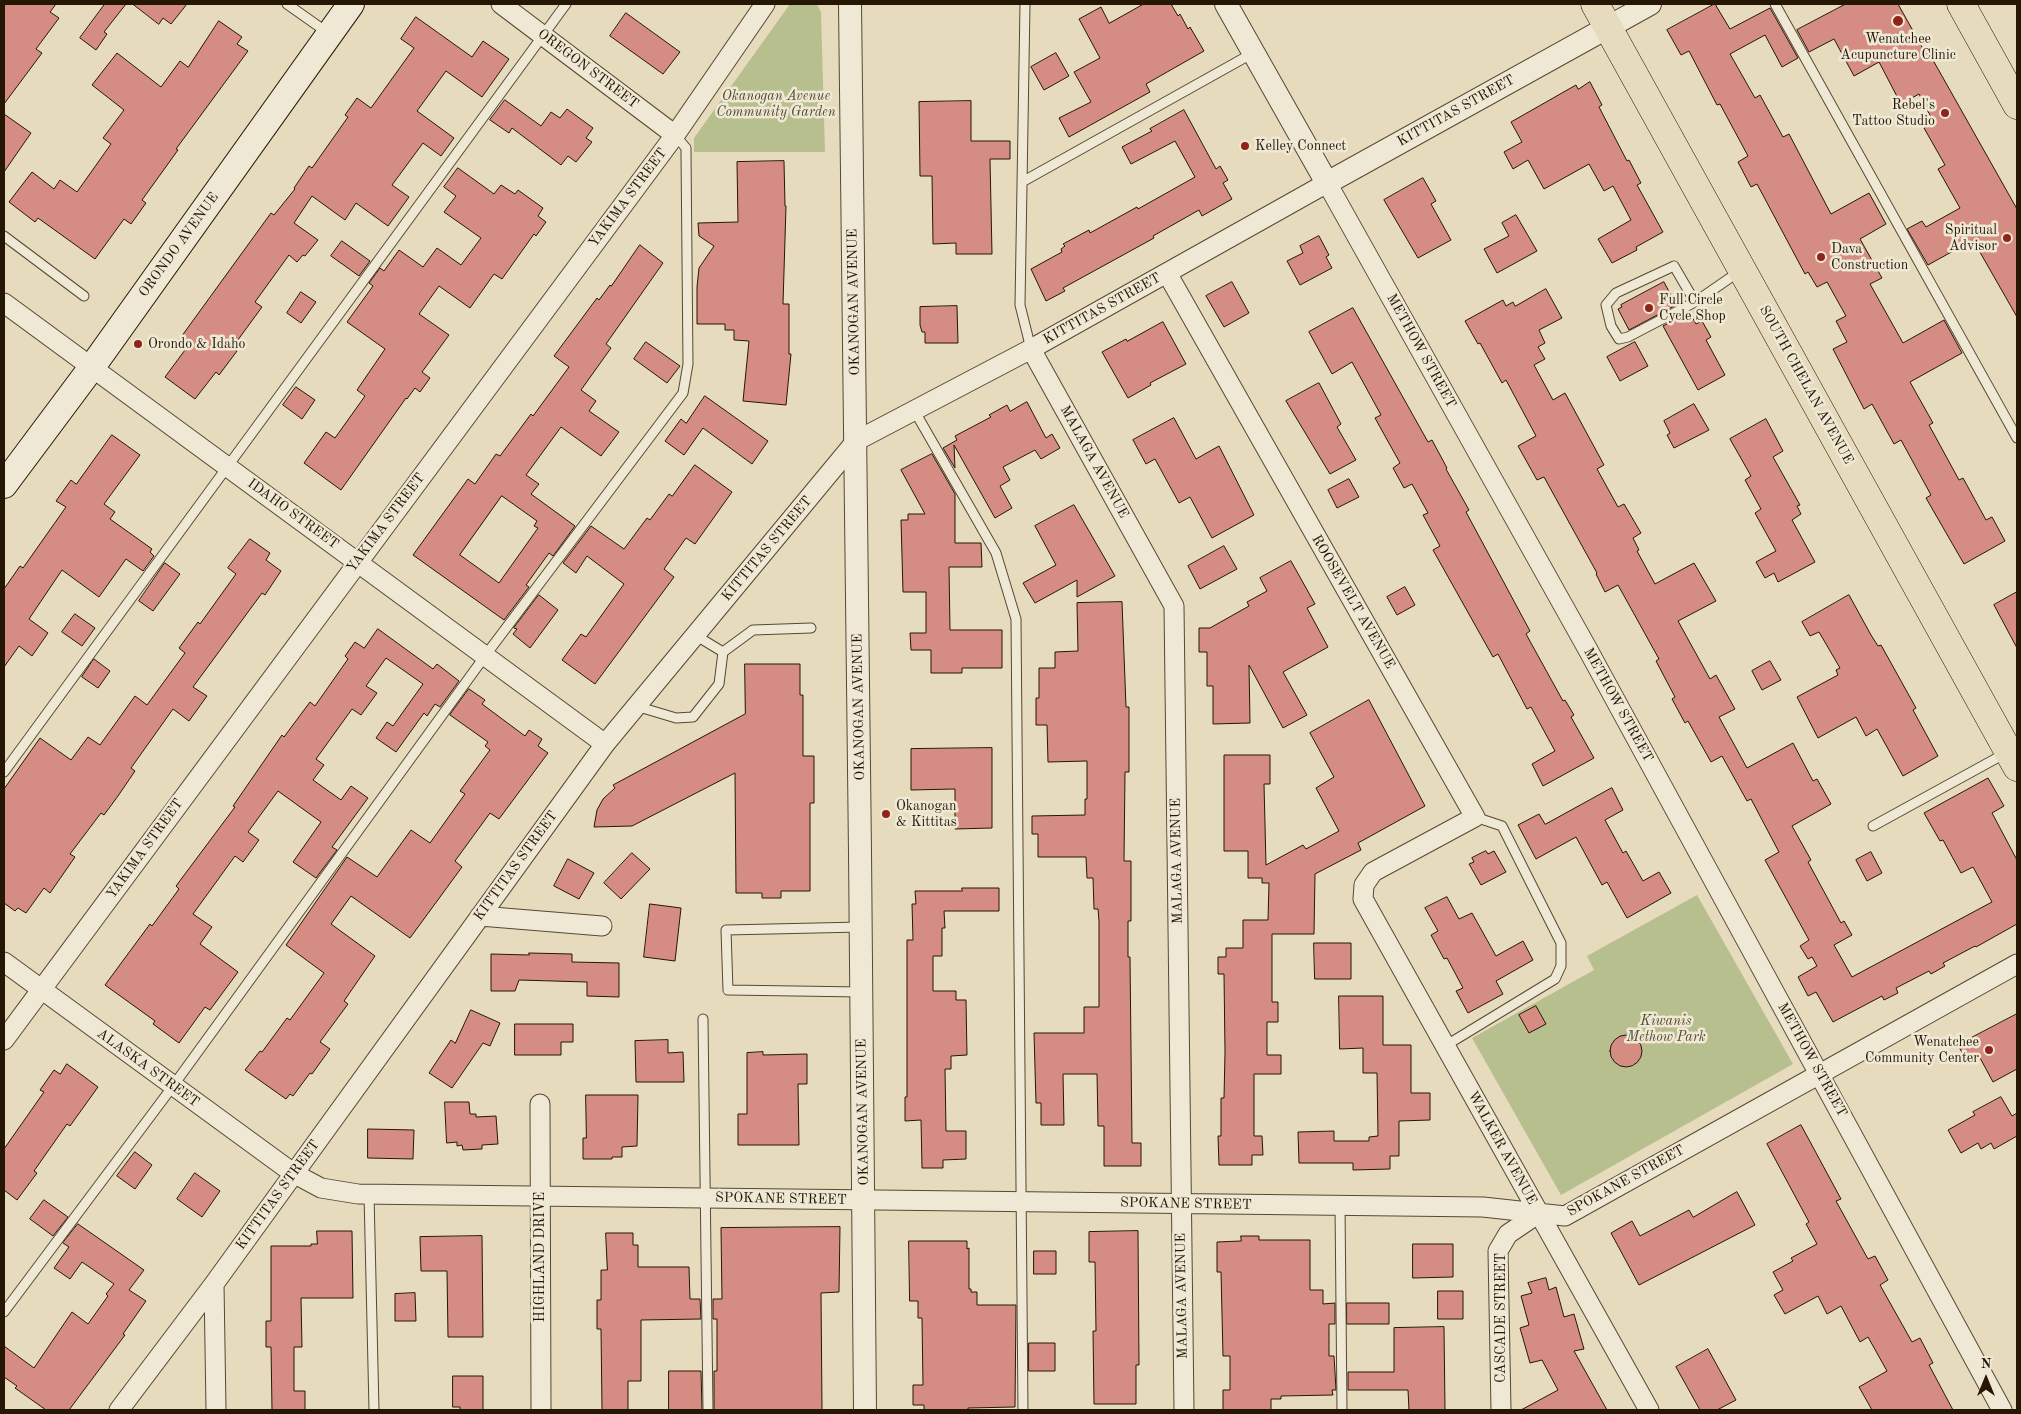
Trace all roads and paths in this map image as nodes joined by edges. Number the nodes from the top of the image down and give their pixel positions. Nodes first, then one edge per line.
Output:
1 (287, 4) edge
2 (351, 4) edge
3 (502, 4) edge
4 (566, 4) edge
5 (765, 4) edge
6 (850, 4) edge
7 (1026, 4) edge
8 (1226, 4) edge
9 (1650, 4) edge
10 (1775, 4) edge
11 (1961, 4) edge
12 (1601, 15) edge
13 (330, 34) junction
14 (543, 35) junction
15 (1254, 53) junction
16 (2017, 105) edge
17 (675, 135) junction
18 (1022, 182) junction
19 (1327, 183) junction
20 (4, 236) edge
21 (1742, 269) junction
22 (1167, 273) junction
23 (84, 296) dead end
24 (1695, 302) junction
25 (4, 303) edge
26 (1031, 349) junction
27 (92, 367) junction
28 (914, 410) junction
29 (2017, 438) edge
30 (856, 441) junction
31 (227, 466) junction
32 (4, 485) edge
33 (358, 561) junction
34 (811, 628) dead end
35 (695, 635) junction
36 (723, 652) junction
37 (485, 656) junction
38 (636, 706) junction
39 (605, 744) junction
40 (2013, 759) edge
41 (4, 772) edge
42 (1475, 817) junction
43 (1873, 826) dead end
44 (480, 916) junction
45 (602, 926) dead end
46 (861, 927) junction
47 (4, 962) edge
48 (2017, 964) edge
49 (41, 990) junction
50 (862, 992) junction
51 (703, 1019) dead end
52 (4, 1040) edge
53 (1445, 1046) junction
54 (1820, 1073) junction
55 (173, 1086) junction
56 (540, 1104) dead end
57 (293, 1173) junction
58 (369, 1194) junction
59 (539, 1196) junction
60 (706, 1198) junction
61 (864, 1199) junction
62 (1020, 1202) junction
63 (1181, 1204) junction
64 (1340, 1205) junction
65 (1539, 1213) junction
66 (214, 1284) junction
67 (4, 1312) edge
68 (119, 1410) edge
69 (216, 1410) edge
70 (374, 1410) edge
71 (541, 1410) edge
72 (708, 1410) edge
73 (865, 1410) edge
74 (1023, 1410) edge
75 (1184, 1410) edge
76 (1342, 1410) edge
77 (1501, 1410) edge
78 (1649, 1410) edge
79 (2002, 1410) edge

1 - 13 lane
2 - 13 main road, ORONDO AVENUE
3 - 14 street, OREGON STREET
4 - 14 lane
5 - 17 street, YAKIMA STREET
6 - 30 street, OKANOGAN AVENUE
7 - 18 lane
8 - 15 street, METHOW STREET
9 - 12 street, KITTITAS STREET
10 - 29 lane
11 - 16 main road
12 - 19 street, KITTITAS STREET
12 - 21 main road, SOUTH CHELAN AVENUE
13 - 27 main road, ORONDO AVENUE
14 - 17 street, OREGON STREET
14 - 31 lane
15 - 18 lane
15 - 19 street, METHOW STREET
17 - 33 street, YAKIMA STREET
17 - 37 lane
18 - 26 lane
19 - 22 street, KITTITAS STREET
19 - 54 street, METHOW STREET
20 - 23 lane
21 - 24 lane
21 - 40 main road, SOUTH CHELAN AVENUE
22 - 26 street, KITTITAS STREET
22 - 42 street, ROOSEVELT AVENUE
24 - 24 lane
25 - 27 street, IDAHO STREET
26 - 28 street, KITTITAS STREET
26 - 63 street, MALAGA AVENUE
27 - 31 street, IDAHO STREET
27 - 32 main road, ORONDO AVENUE
28 - 30 street, KITTITAS STREET
28 - 62 lane
30 - 35 street, KITTITAS STREET
30 - 46 street, OKANOGAN AVENUE
31 - 33 street, IDAHO STREET
31 - 41 lane
33 - 37 street, IDAHO STREET
33 - 49 street, YAKIMA STREET
34 - 36 lane
35 - 36 lane
35 - 38 street, KITTITAS STREET
36 - 38 lane
37 - 39 street, IDAHO STREET
37 - 55 lane
38 - 39 street, KITTITAS STREET
39 - 44 street, KITTITAS STREET
40 - 43 lane
42 - 53 street, WALKER AVENUE
42 - 53 lane
44 - 45 street
44 - 57 street, KITTITAS STREET
46 - 50 street, OKANOGAN AVENUE
46 - 50 lane
47 - 49 street, ALASKA STREET
48 - 54 street, SPOKANE STREET
49 - 52 street, YAKIMA STREET
49 - 55 street, ALASKA STREET
50 - 61 street, OKANOGAN AVENUE
51 - 60 lane
53 - 65 street, WALKER AVENUE
54 - 65 street, SPOKANE STREET
54 - 79 street, METHOW STREET
55 - 57 street, ALASKA STREET
55 - 67 lane
56 - 59 street, HIGHLAND DRIVE
57 - 58 street, SPOKANE STREET
57 - 66 street, KITTITAS STREET
58 - 59 street, SPOKANE STREET
58 - 70 lane
59 - 60 street, SPOKANE STREET
59 - 71 street, HIGHLAND DRIVE
60 - 61 street, SPOKANE STREET
60 - 72 lane
61 - 62 street, SPOKANE STREET
61 - 73 street, OKANOGAN AVENUE
62 - 63 street, SPOKANE STREET
62 - 74 lane
63 - 64 street, SPOKANE STREET
63 - 75 street, MALAGA AVENUE
64 - 65 street, SPOKANE STREET
64 - 76 lane
65 - 77 street, CASCADE STREET
65 - 78 street, WALKER AVENUE
66 - 68 street, KITTITAS STREET
66 - 69 street

